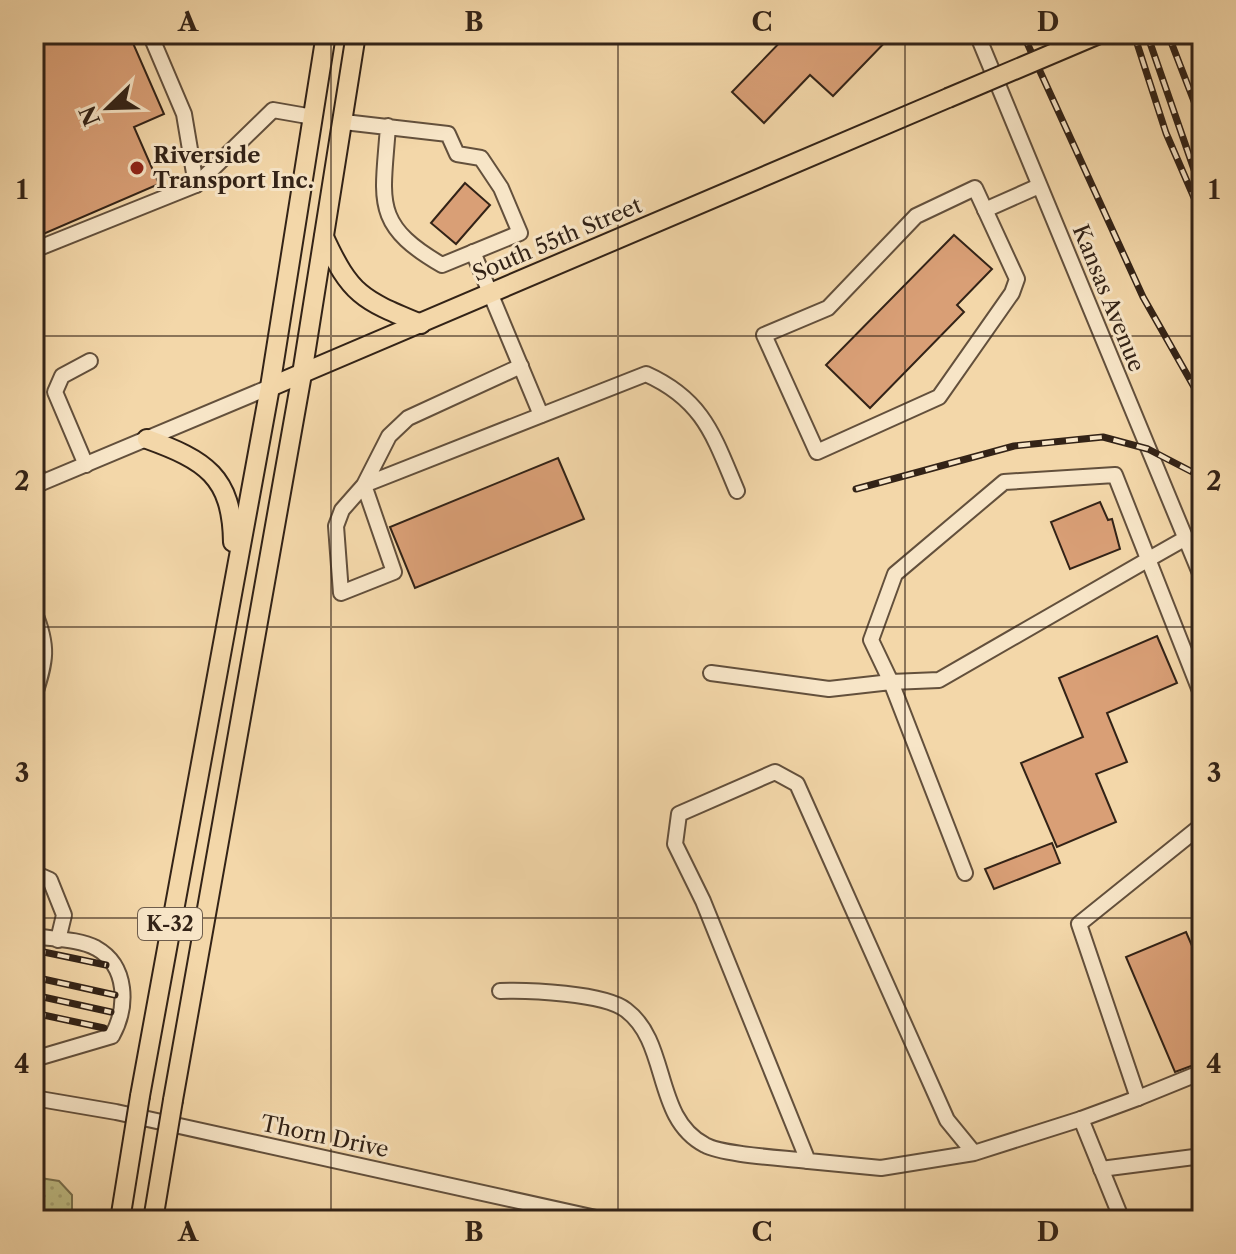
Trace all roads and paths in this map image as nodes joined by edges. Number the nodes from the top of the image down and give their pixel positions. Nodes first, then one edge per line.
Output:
1 (150, 34) edge
2 (326, 34) edge
3 (356, 34) edge
4 (977, 34) edge
5 (1099, 34) edge
6 (313, 117) junction
7 (344, 122) junction
8 (388, 126) junction
9 (196, 185) junction
10 (1039, 186) junction
11 (985, 210) junction
12 (324, 237) junction
13 (34, 250) edge
14 (473, 252) junction
15 (490, 294) junction
16 (421, 324) junction
17 (90, 361) dead end
18 (521, 366) junction
19 (302, 374) junction
20 (270, 387) junction
21 (541, 415) junction
22 (147, 439) junction
23 (86, 465) junction
24 (34, 467) edge
25 (38, 485) edge
26 (364, 485) junction
27 (737, 491) dead end
28 (1186, 538) junction
29 (1149, 559) junction
30 (1202, 578) edge
31 (233, 583) junction
32 (34, 611) edge
33 (711, 673) dead end
34 (891, 682) junction
35 (1202, 696) edge
36 (34, 697) edge
37 (1202, 825) edge
38 (34, 873) edge
39 (965, 873) dead end
40 (34, 936) edge
41 (58, 940) junction
42 (500, 991) dead end
43 (34, 1059) edge
44 (1202, 1072) edge
45 (34, 1098) edge
46 (1138, 1098) junction
47 (1081, 1119) junction
48 (974, 1153) junction
49 (1202, 1156) edge
50 (808, 1161) junction
51 (1101, 1169) junction
52 (120, 1220) edge
53 (153, 1220) edge
54 (605, 1220) edge
55 (1122, 1220) edge

1 - 9 street
2 - 6 main road, K-32
3 - 7 main road, K-32
4 - 10 street, Kansas Avenue
5 - 15 main road, South 55th Street, bridge
6 - 9 street
6 - 20 main road, K-32
7 - 8 street
7 - 12 main road, K-32
8 - 14 street
8 - 14 street
9 - 13 street
10 - 11 street
10 - 28 street, Kansas Avenue
11 - 11 street
12 - 16 main road
12 - 19 main road, K-32
14 - 15 street
15 - 16 main road, South 55th Street
15 - 18 street
16 - 19 main road, South 55th Street
17 - 23 street
18 - 21 street
18 - 26 street
19 - 20 main road, South 55th Street
19 - 53 main road, K-32, bridge
20 - 22 street, South 55th Street
20 - 31 main road, K-32
21 - 26 street
21 - 27 street
22 - 23 street, South 55th Street
22 - 31 main road
23 - 25 street, South 55th Street
24 - 25 street
26 - 26 street
28 - 29 street
28 - 30 street, Kansas Avenue
29 - 34 street
29 - 34 street
29 - 35 street
31 - 52 main road, K-32, bridge
32 - 36 street
33 - 34 street
34 - 39 street
37 - 46 street
38 - 41 street
40 - 41 street
41 - 43 street
42 - 50 street
44 - 46 street
45 - 54 street, Thorn Drive
46 - 47 street
47 - 48 street
47 - 51 street
48 - 50 street
48 - 50 street
49 - 51 street
51 - 55 street

